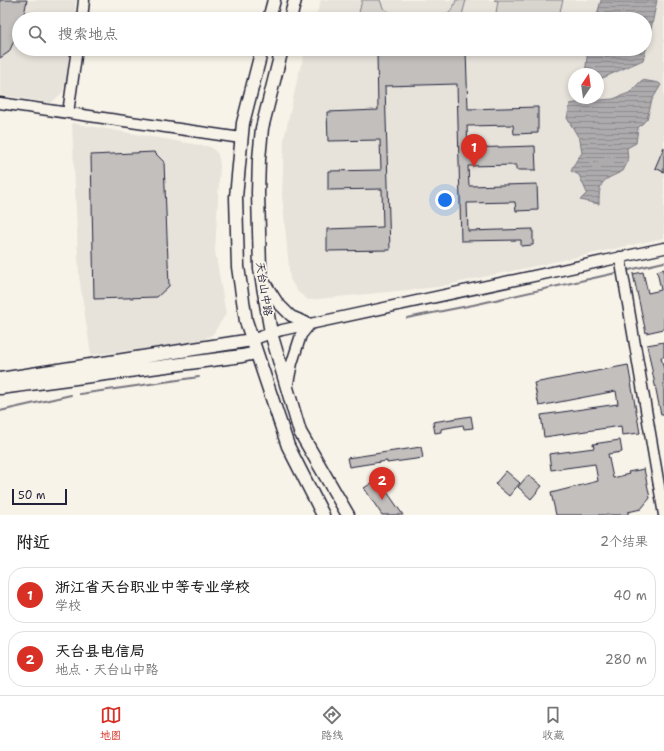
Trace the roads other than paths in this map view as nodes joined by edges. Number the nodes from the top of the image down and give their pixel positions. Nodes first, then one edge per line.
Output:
1 (84, 0) edge
2 (274, 0) edge
3 (295, 0) edge
4 (83, 12) edge
5 (271, 12) edge
6 (292, 12) edge
7 (76, 56) edge
8 (260, 56) edge
9 (280, 56) edge
10 (0, 103) edge
11 (68, 113) junction
12 (242, 138) junction
13 (664, 248) edge
14 (620, 257) junction
15 (261, 276) junction
16 (310, 324) junction
17 (271, 333) junction
18 (252, 340) junction
19 (256, 353) junction
20 (0, 379) edge
21 (0, 388) edge
22 (287, 388) junction
23 (323, 515) edge
24 (348, 515) edge
25 (664, 515) edge

1 - 4 street
2 - 5 main road
3 - 6 main road
7 - 11 street
8 - 12 main road, 天台山中路
9 - 15 main road, 天台山中路
10 - 11 street
11 - 12 street
12 - 18 main road, 天台山中路
13 - 14 street
14 - 16 street
14 - 25 street
15 - 16 street
15 - 17 main road, 天台山中路
16 - 17 street
16 - 22 street
17 - 18 street
17 - 22 main road, 天台山中路
18 - 19 main road, 天台山中路
18 - 20 main road
19 - 21 main road
19 - 23 main road, 天台山中路
22 - 24 main road, 天台山中路

